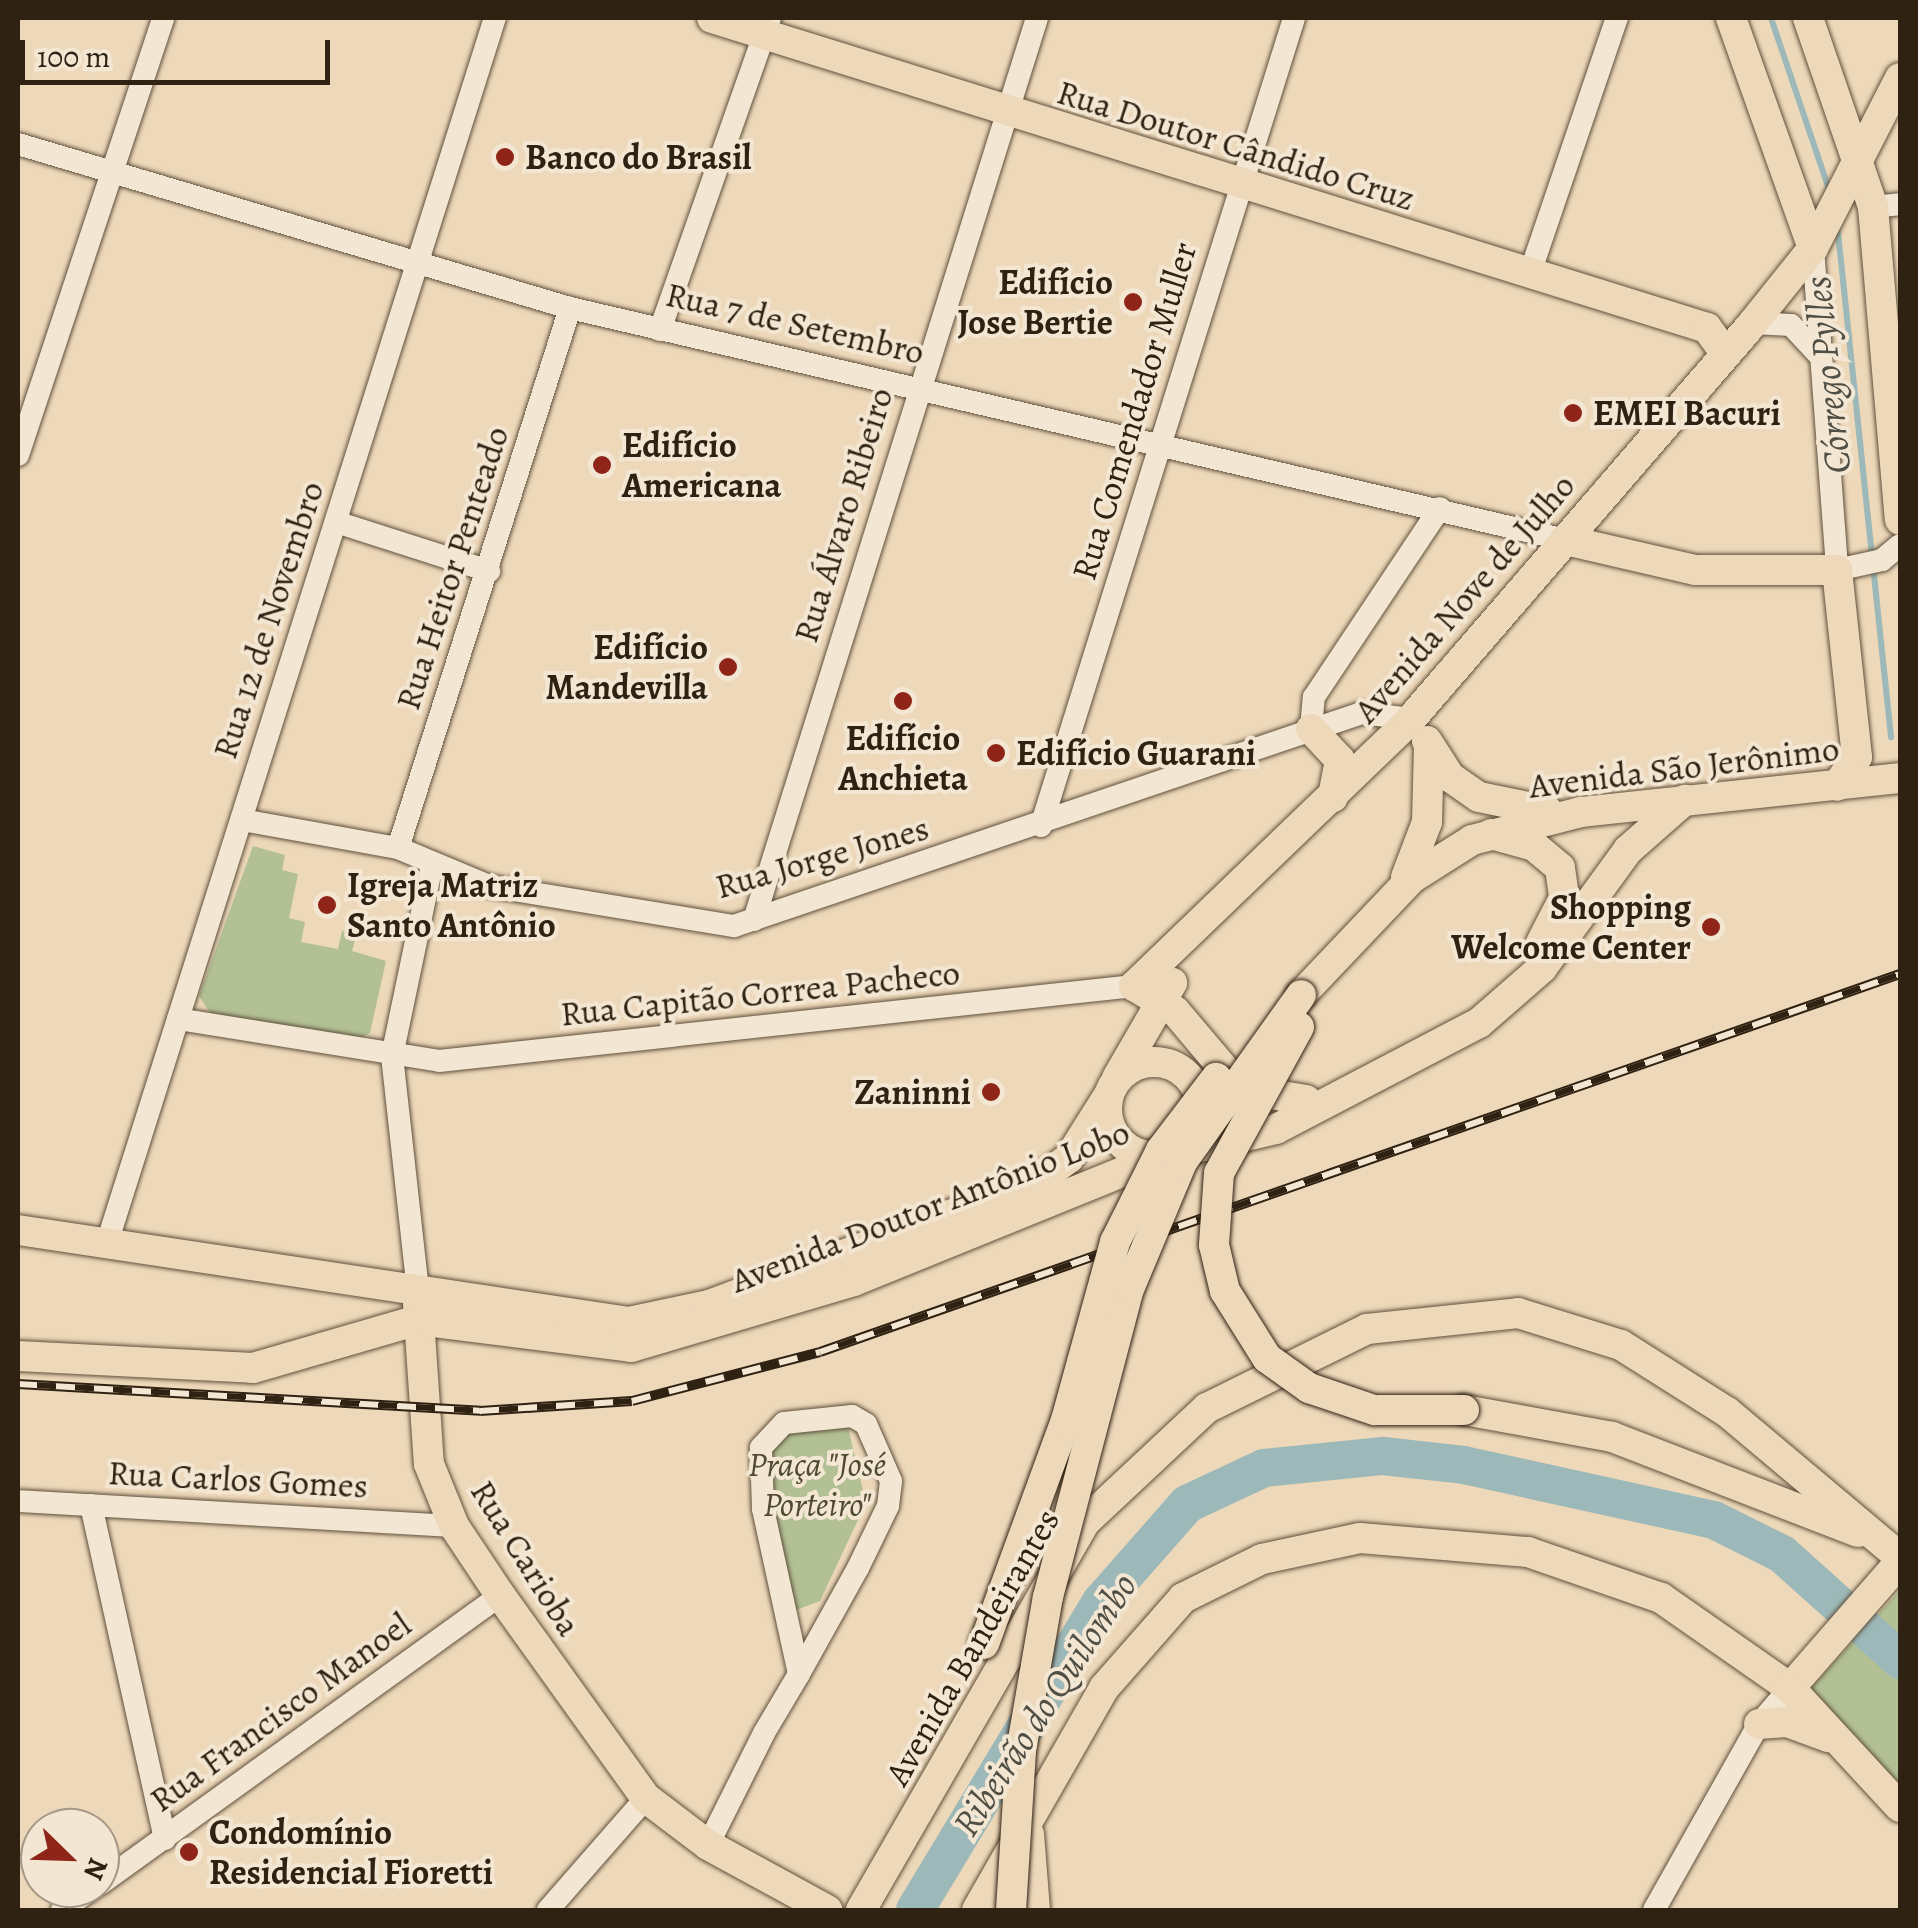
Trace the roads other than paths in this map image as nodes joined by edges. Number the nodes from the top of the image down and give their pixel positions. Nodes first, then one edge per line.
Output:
1 (163, 18) edge
2 (496, 18) edge
3 (712, 18) edge
4 (1037, 18) edge
5 (1294, 18) edge
6 (1616, 18) edge
7 (1731, 18) edge
8 (1808, 18) edge
9 (768, 26) edge
10 (1900, 78) edge
11 (1884, 111) junction
12 (1008, 112) junction
13 (1842, 114) junction
14 (18, 144) edge
15 (1854, 171) junction
16 (112, 172) junction
17 (1241, 186) junction
18 (1887, 205) edge
19 (1820, 235) junction
20 (418, 264) junction
21 (1529, 276) junction
22 (570, 308) junction
23 (1753, 323) junction
24 (660, 330) junction
25 (1726, 354) junction
26 (1824, 364) junction
27 (919, 386) junction
28 (1161, 443) junction
29 (18, 456) edge
30 (1900, 501) edge
31 (1440, 508) junction
32 (336, 522) junction
33 (1565, 540) junction
34 (1891, 553) edge
35 (1844, 569) junction
36 (489, 571) junction
37 (1410, 719) junction
38 (1311, 729) junction
39 (1429, 744) junction
40 (1896, 777) edge
41 (1836, 786) junction
42 (1687, 798) junction
43 (1330, 802) junction
44 (1581, 812) junction
45 (242, 820) junction
46 (1042, 826) junction
47 (1491, 834) junction
48 (398, 848) junction
49 (432, 864) junction
50 (1392, 897) junction
51 (1228, 903) joint
52 (754, 920) junction
53 (1148, 993) junction
54 (1307, 1000) junction
55 (178, 1019) junction
56 (1194, 1036) junction
57 (1136, 1043) junction
58 (392, 1056) junction
59 (1111, 1089) junction
60 (1198, 1092) junction
61 (1306, 1100) junction
62 (1167, 1155) junction
63 (18, 1230) edge
64 (107, 1243) junction
65 (418, 1306) junction
66 (18, 1356) edge
67 (18, 1501) edge
68 (91, 1505) junction
69 (454, 1526) junction
70 (1896, 1555) edge
71 (500, 1595) junction
72 (799, 1674) junction
73 (1790, 1688) junction
74 (1759, 1724) junction
75 (1835, 1740) junction
76 (928, 1796) junction
77 (646, 1798) junction
78 (1036, 1798) junction
79 (1900, 1808) edge
80 (164, 1839) junction
81 (708, 1845) junction
82 (120, 1870) edge
83 (548, 1910) edge
84 (827, 1910) edge
85 (861, 1910) edge
86 (977, 1910) edge
87 (1011, 1910) edge
88 (1035, 1910) edge
89 (1654, 1910) edge

1 - 16 street
2 - 20 street, Rua 12 de Novembro
3 - 9 main road, Rua Doutor Cândido Cruz
4 - 12 street, Rua Álvaro Ribeiro
5 - 17 street, Rua Comendador Muller
6 - 21 street
7 - 19 main road
8 - 13 main road
9 - 12 main road, Rua Doutor Cândido Cruz
9 - 24 street
10 - 11 main road, Avenida Nove de Julho
11 - 13 main road
11 - 15 main road, Avenida Nove de Julho
12 - 17 main road, Rua Doutor Cândido Cruz
12 - 27 street, Rua Álvaro Ribeiro
13 - 15 main road
14 - 16 street, Rua 7 de Setembro
15 - 18 main road
15 - 19 main road, Avenida Nove de Julho
16 - 20 street, Rua 7 de Setembro
16 - 29 street
17 - 21 main road, Rua Doutor Cândido Cruz
17 - 28 street, Rua Comendador Muller
18 - 30 main road
19 - 23 main road, Avenida Nove de Julho
19 - 26 street
20 - 22 street, Rua 7 de Setembro
20 - 32 street, Rua 12 de Novembro
21 - 25 main road, Rua Doutor Cândido Cruz
22 - 24 street, Rua 7 de Setembro
22 - 36 street, Rua Heitor Penteado
23 - 25 main road, Avenida Nove de Julho
23 - 26 street
24 - 27 street, Rua 7 de Setembro
25 - 33 main road, Avenida Nove de Julho
26 - 35 street
27 - 28 street, Rua 7 de Setembro
27 - 52 street, Rua Álvaro Ribeiro
28 - 31 street, Rua 7 de Setembro
28 - 46 street, Rua Comendador Muller
31 - 33 street, Rua 7 de Setembro
31 - 38 street
32 - 36 street
32 - 45 street, Rua 12 de Novembro
33 - 35 main road
33 - 37 main road, Avenida Nove de Julho
34 - 35 street
35 - 41 main road
36 - 48 street, Rua Heitor Penteado
37 - 38 street, Rua Jorge Jones
37 - 39 main road
37 - 43 main road, Avenida Nove de Julho
38 - 43 main road
38 - 46 street, Rua Jorge Jones
39 - 44 main road
39 - 50 main road
40 - 41 main road, Avenida São Jerônimo
41 - 42 main road, Avenida São Jerônimo
42 - 44 main road, Avenida São Jerônimo
42 - 62 main road, Avenida Doutor Antônio Lobo
43 - 51 main road, Avenida Nove de Julho
44 - 47 main road, Avenida São Jerônimo
45 - 48 street, Rua Jorge Jones
45 - 55 street, Rua 12 de Novembro
46 - 52 street, Rua Jorge Jones
47 - 50 main road, Avenida São Jerônimo
47 - 61 main road
48 - 49 street, Rua Jorge Jones
49 - 52 street, Rua Jorge Jones
49 - 58 street, Rua Carioba
50 - 54 main road
51 - 53 main road, Avenida Doutor Antônio Lobo
53 - 56 main road
53 - 57 main road, Avenida Doutor Antônio Lobo
53 - 58 street, Rua Capitão Correa Pacheco
54 - 70 main road, bridge
54 - 76 main road, bridge
54 - 87 main road, bridge
55 - 58 street, Rua Capitão Correa Pacheco
55 - 64 street, Rua 12 de Novembro
56 - 57 main road
56 - 61 main road
57 - 59 main road, Avenida Doutor Antônio Lobo
58 - 65 street, Rua Carioba
59 - 60 main road
59 - 62 main road
59 - 65 main road, Avenida Doutor Antônio Lobo
60 - 61 main road
60 - 62 main road
62 - 65 main road, Avenida Doutor Antônio Lobo
63 - 64 main road, Avenida Doutor Antônio Lobo
64 - 65 main road, Avenida Doutor Antônio Lobo
65 - 66 main road, Avenida Doutor Antônio Lobo
65 - 69 main road, Rua Carioba
67 - 68 street, Rua Carlos Gomes
68 - 69 street, Rua Carlos Gomes
68 - 80 street
69 - 71 main road, Rua Carioba
70 - 73 main road
70 - 76 main road, Avenida Bandeirantes
71 - 77 main road, Rua Carioba
71 - 80 street, Rua Francisco Manoel
72 - 72 street
72 - 81 street
73 - 74 street
73 - 75 main road
73 - 78 main road
74 - 75 main road
74 - 89 street
75 - 79 main road
76 - 85 main road, Avenida Bandeirantes
77 - 81 main road, Rua Carioba
77 - 83 street
78 - 86 main road
78 - 88 main road
80 - 82 street, Rua Francisco Manoel
81 - 84 main road, Rua Carioba

